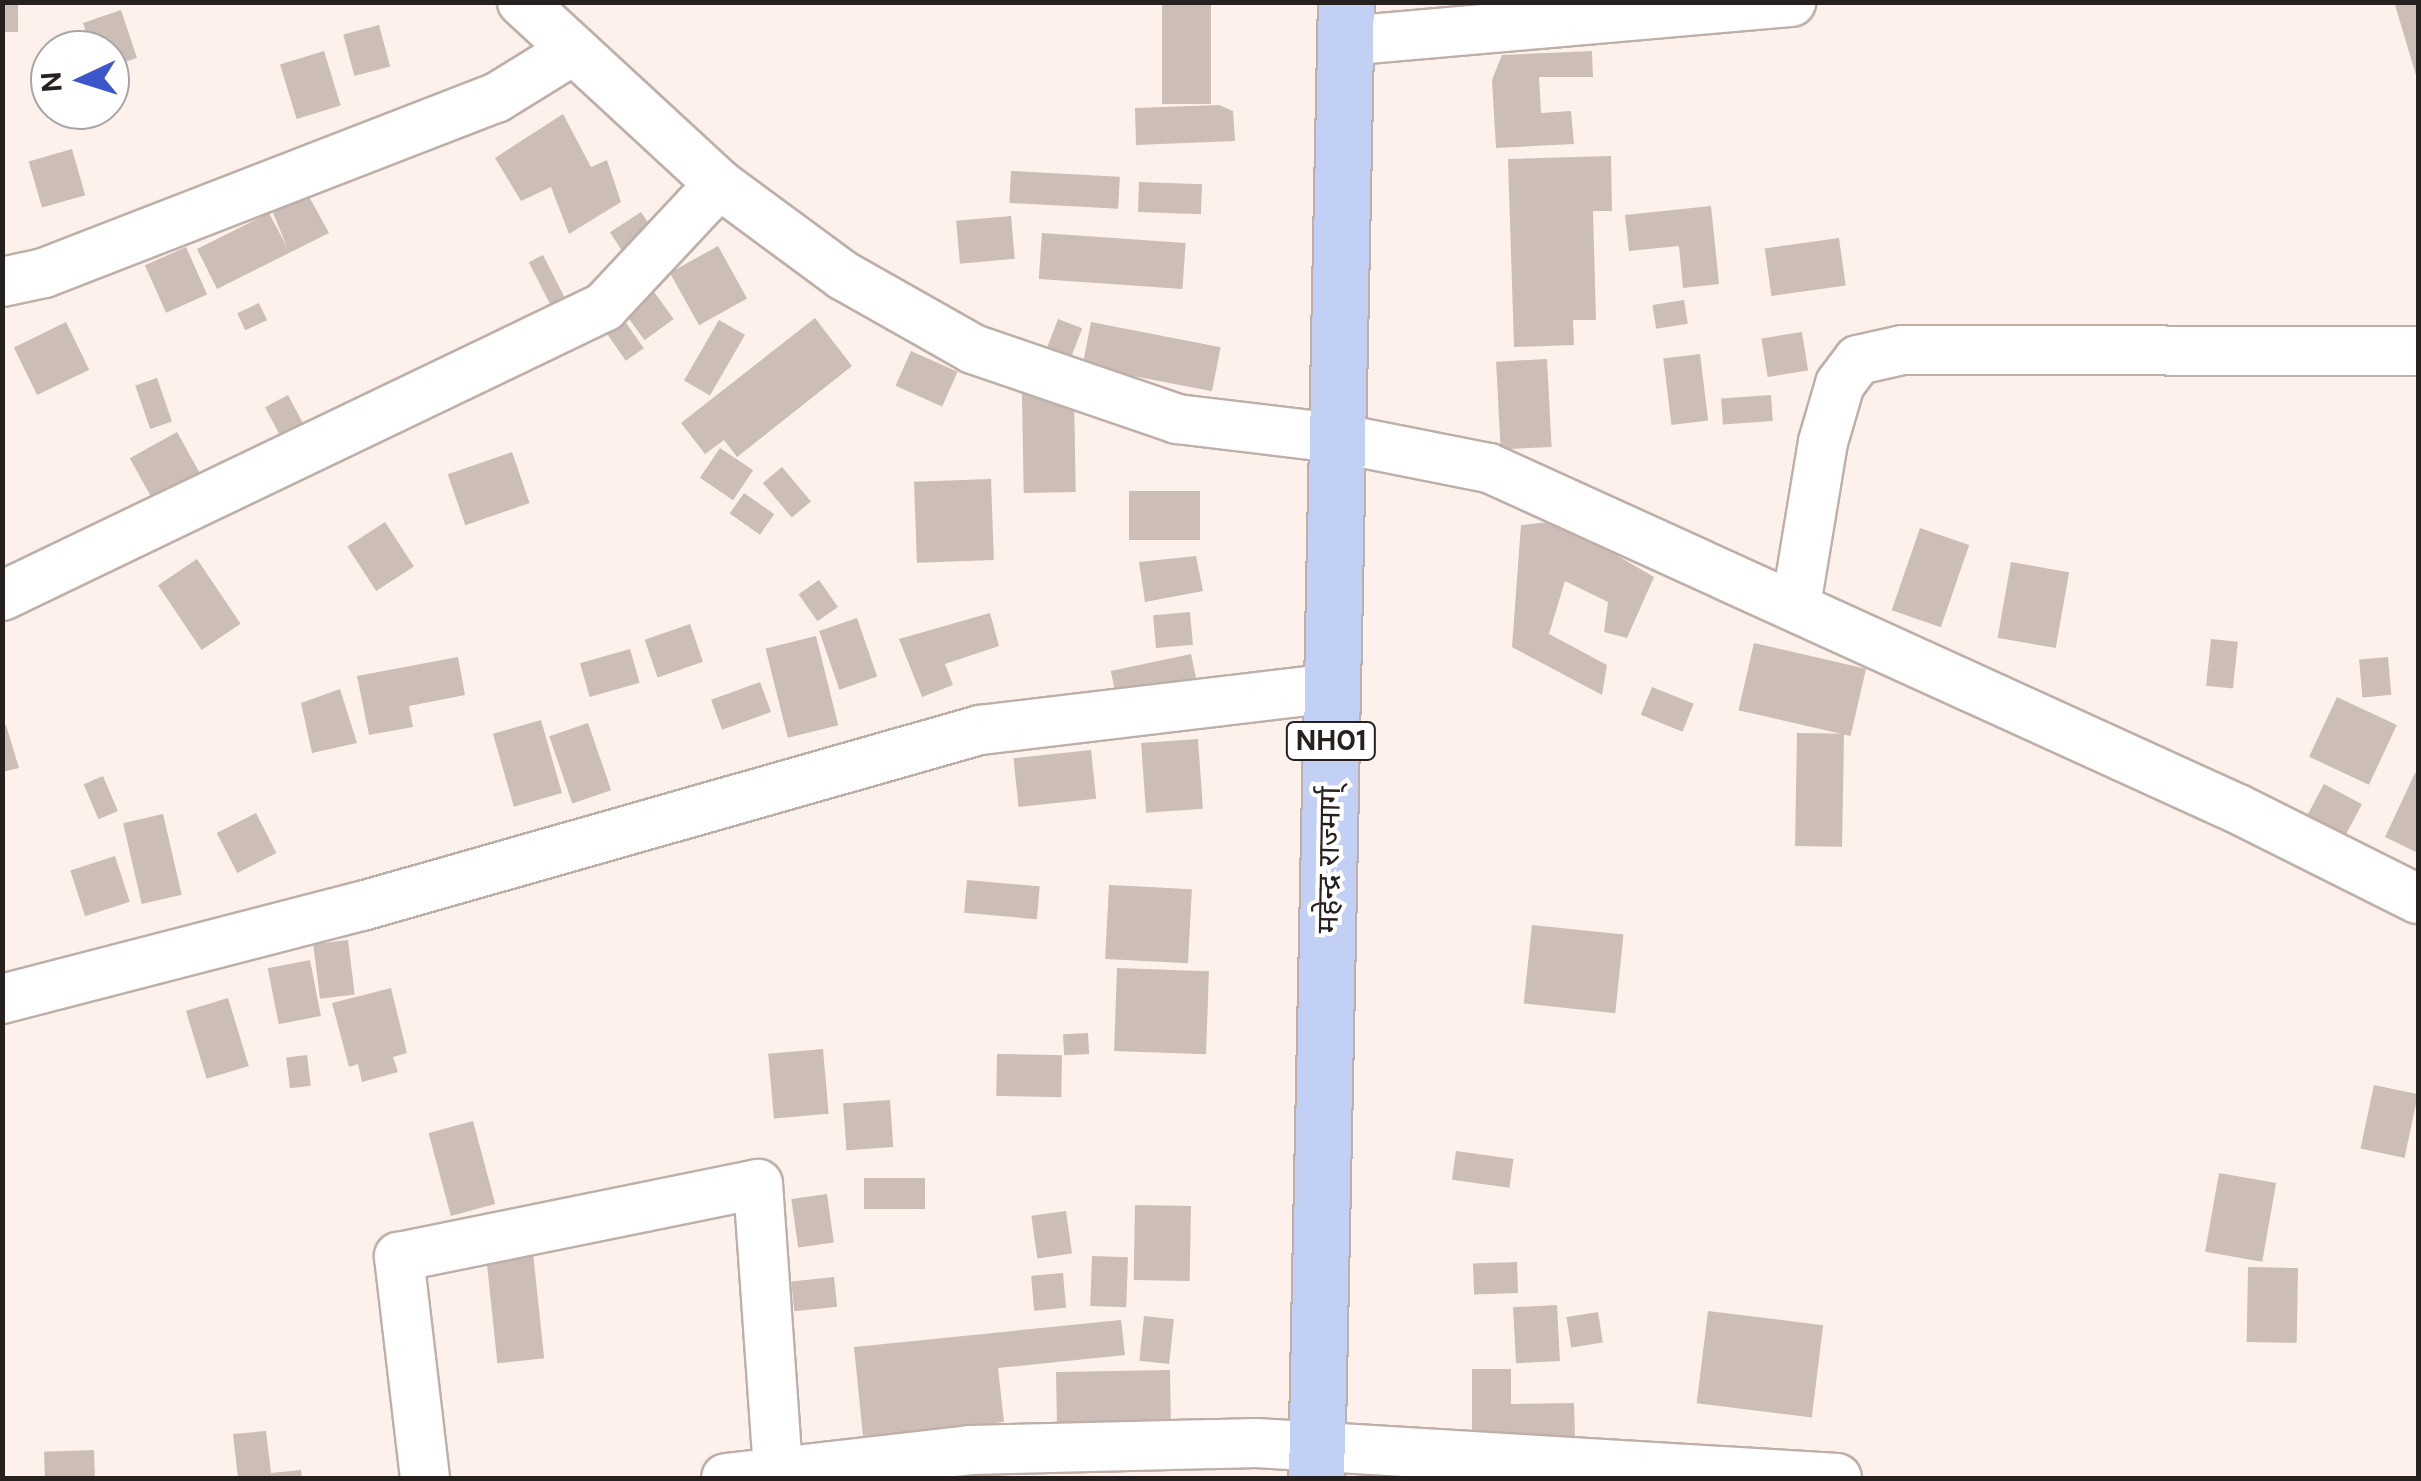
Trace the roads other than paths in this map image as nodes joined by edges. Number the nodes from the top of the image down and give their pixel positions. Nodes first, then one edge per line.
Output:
1 (522, 2) edge
2 (1791, 2) edge
3 (1346, 22) edge
4 (572, 51) junction
5 (719, 184) junction
6 (2, 282) edge
7 (2418, 350) edge
8 (1337, 438) junction
9 (2, 596) edge
10 (1796, 605) junction
11 (1332, 688) junction
12 (2418, 899) edge
13 (2, 999) edge
14 (1316, 1461) edge
15 (778, 1472) junction
16 (426, 1478) edge
17 (726, 1478) edge
18 (1836, 1478) edge

1 - 4 street
2 - 3 street
3 - 8 highway, महेन्द्र राज्मार्ग् / NH01
4 - 5 street
4 - 6 street
5 - 8 street
5 - 9 street
7 - 10 street
8 - 10 street
8 - 11 highway, महेन्द्र राज्मार्ग् / NH01
10 - 12 street
11 - 13 street
11 - 14 highway, महेन्द्र राज्मार्ग् / NH01
14 - 15 street
14 - 18 street
15 - 16 street
15 - 17 street

